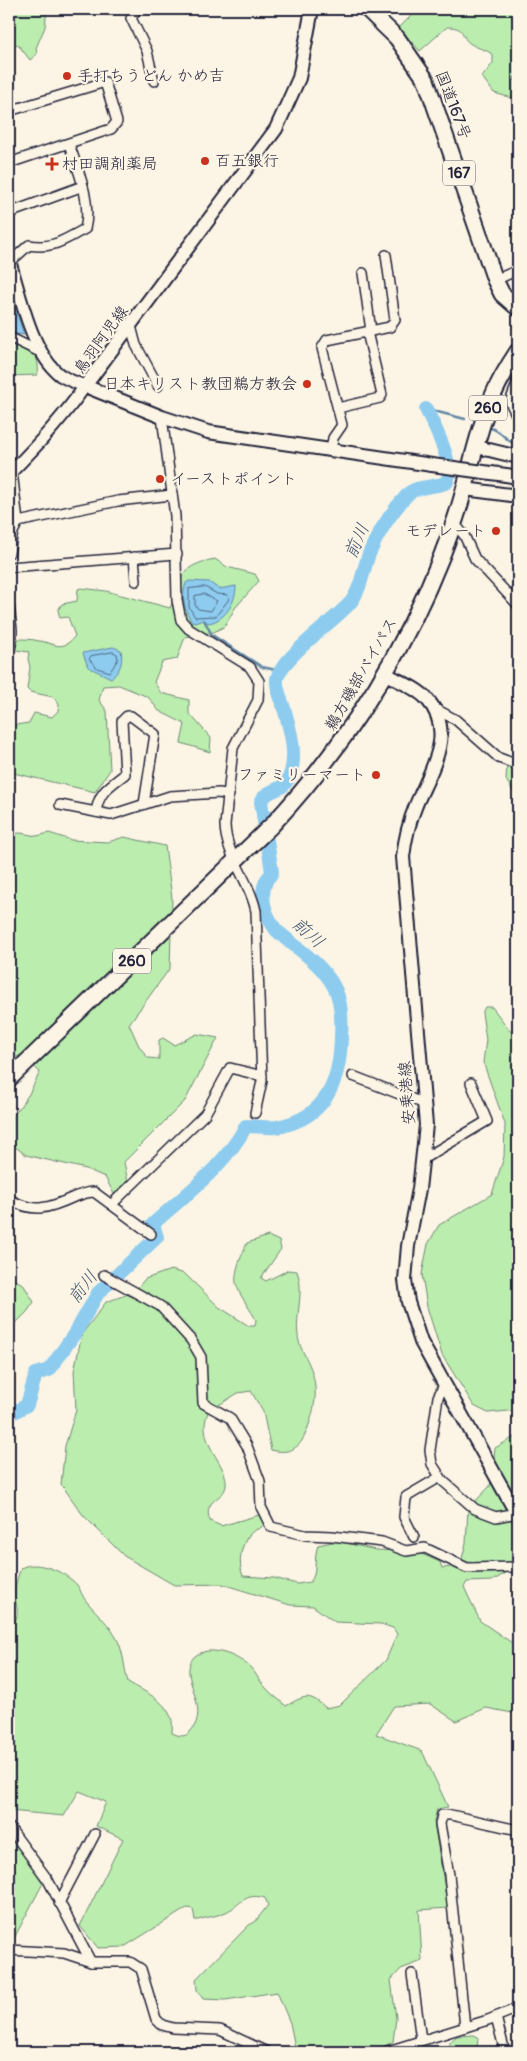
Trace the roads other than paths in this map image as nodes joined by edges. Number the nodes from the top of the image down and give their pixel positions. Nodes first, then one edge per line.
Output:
1 (137, 9) edge
2 (312, 9) edge
3 (367, 9) edge
4 (154, 81) dead end
5 (9, 111) edge
6 (69, 144) junction
7 (9, 163) edge
8 (83, 186) junction
9 (9, 213) edge
10 (386, 255) dead end
11 (9, 261) edge
12 (518, 270) edge
13 (363, 273) dead end
14 (495, 280) junction
15 (518, 308) edge
16 (131, 326) junction
17 (369, 331) junction
18 (9, 337) edge
19 (518, 350) edge
20 (44, 354) junction
21 (518, 380) edge
22 (85, 386) junction
23 (158, 386) dead end
24 (338, 408) junction
25 (162, 417) junction
26 (518, 418) edge
27 (477, 447) junction
28 (331, 451) junction
29 (518, 457) edge
30 (10, 472) edge
31 (512, 476) edge
32 (465, 489) junction
33 (172, 495) junction
34 (518, 496) edge
35 (18, 522) junction
36 (454, 523) junction
37 (9, 553) edge
38 (176, 554) junction
39 (134, 557) junction
40 (9, 566) edge
41 (136, 582) dead end
42 (518, 605) edge
43 (9, 612) edge
44 (11, 645) dead end
45 (384, 673) junction
46 (434, 708) junction
47 (518, 765) edge
48 (229, 795) junction
49 (144, 804) junction
50 (60, 806) dead end
51 (96, 812) junction
52 (235, 862) junction
53 (262, 1076) junction
54 (354, 1076) dead end
55 (9, 1078) edge
56 (471, 1083) dead end
57 (425, 1104) junction
58 (255, 1113) dead end
59 (423, 1159) junction
60 (9, 1199) edge
61 (112, 1204) junction
62 (151, 1234) dead end
63 (108, 1278) dead end
64 (444, 1385) junction
65 (440, 1477) junction
66 (518, 1515) edge
67 (414, 1537) dead end
68 (518, 1567) edge
69 (9, 1827) edge
70 (518, 1830) edge
71 (95, 1834) dead end
72 (59, 1903) junction
73 (9, 1950) edge
74 (91, 1962) junction
75 (412, 1974) dead end
76 (518, 2008) edge
77 (496, 2017) junction
78 (465, 2027) junction
79 (421, 2040) junction
80 (267, 2052) edge
81 (385, 2052) edge
82 (505, 2052) edge

1 - 4 street
2 - 16 main road, 鳥羽阿児線
3 - 14 highway, 国道167号 / 167
5 - 6 street
6 - 7 street
6 - 8 street
8 - 9 street
8 - 11 street
10 - 17 street
11 - 20 street
12 - 14 street
13 - 17 street
14 - 15 highway, 国道167号 / 167
16 - 22 main road, 鳥羽阿児線
16 - 23 street
17 - 24 street
17 - 24 street
18 - 20 street
19 - 27 highway, 鵜方磯部バイパス / 260
20 - 22 street
21 - 26 street
22 - 25 main road, 鳥羽阿児線
22 - 30 street
24 - 28 street
25 - 28 main road, 鳥羽阿児線
25 - 33 street
27 - 29 main road
27 - 32 highway, 鵜方磯部バイパス / 260
28 - 31 main road, 鳥羽阿児線, bridge
30 - 35 street
32 - 34 main road
32 - 36 highway, 鵜方磯部バイパス / 260
33 - 35 street
33 - 38 street
35 - 37 street
36 - 42 street
36 - 45 highway, 鵜方磯部バイパス / 260
38 - 39 street
38 - 48 street
39 - 40 street
39 - 41 street
43 - 44 street
45 - 46 main road, 安乗港線
45 - 52 highway, 鵜方磯部バイパス / 260
46 - 47 street
46 - 57 main road, 安乗港線
48 - 49 street
48 - 52 street
49 - 51 street
49 - 51 street
50 - 51 street
52 - 53 street
52 - 55 highway, 鵜方磯部バイパス / 260
53 - 58 street
53 - 61 street
54 - 57 street
56 - 59 street
57 - 59 main road, 安乗港線
59 - 64 main road, 安乗港線
60 - 61 street
61 - 62 street
63 - 68 street
64 - 65 street
64 - 66 main road, 安乗港線
65 - 66 street
65 - 67 street
69 - 72 street
70 - 78 street
71 - 72 street
72 - 74 street
73 - 74 street
74 - 80 street
75 - 79 street
76 - 77 street
77 - 78 street
77 - 82 street
78 - 79 street
79 - 81 street

